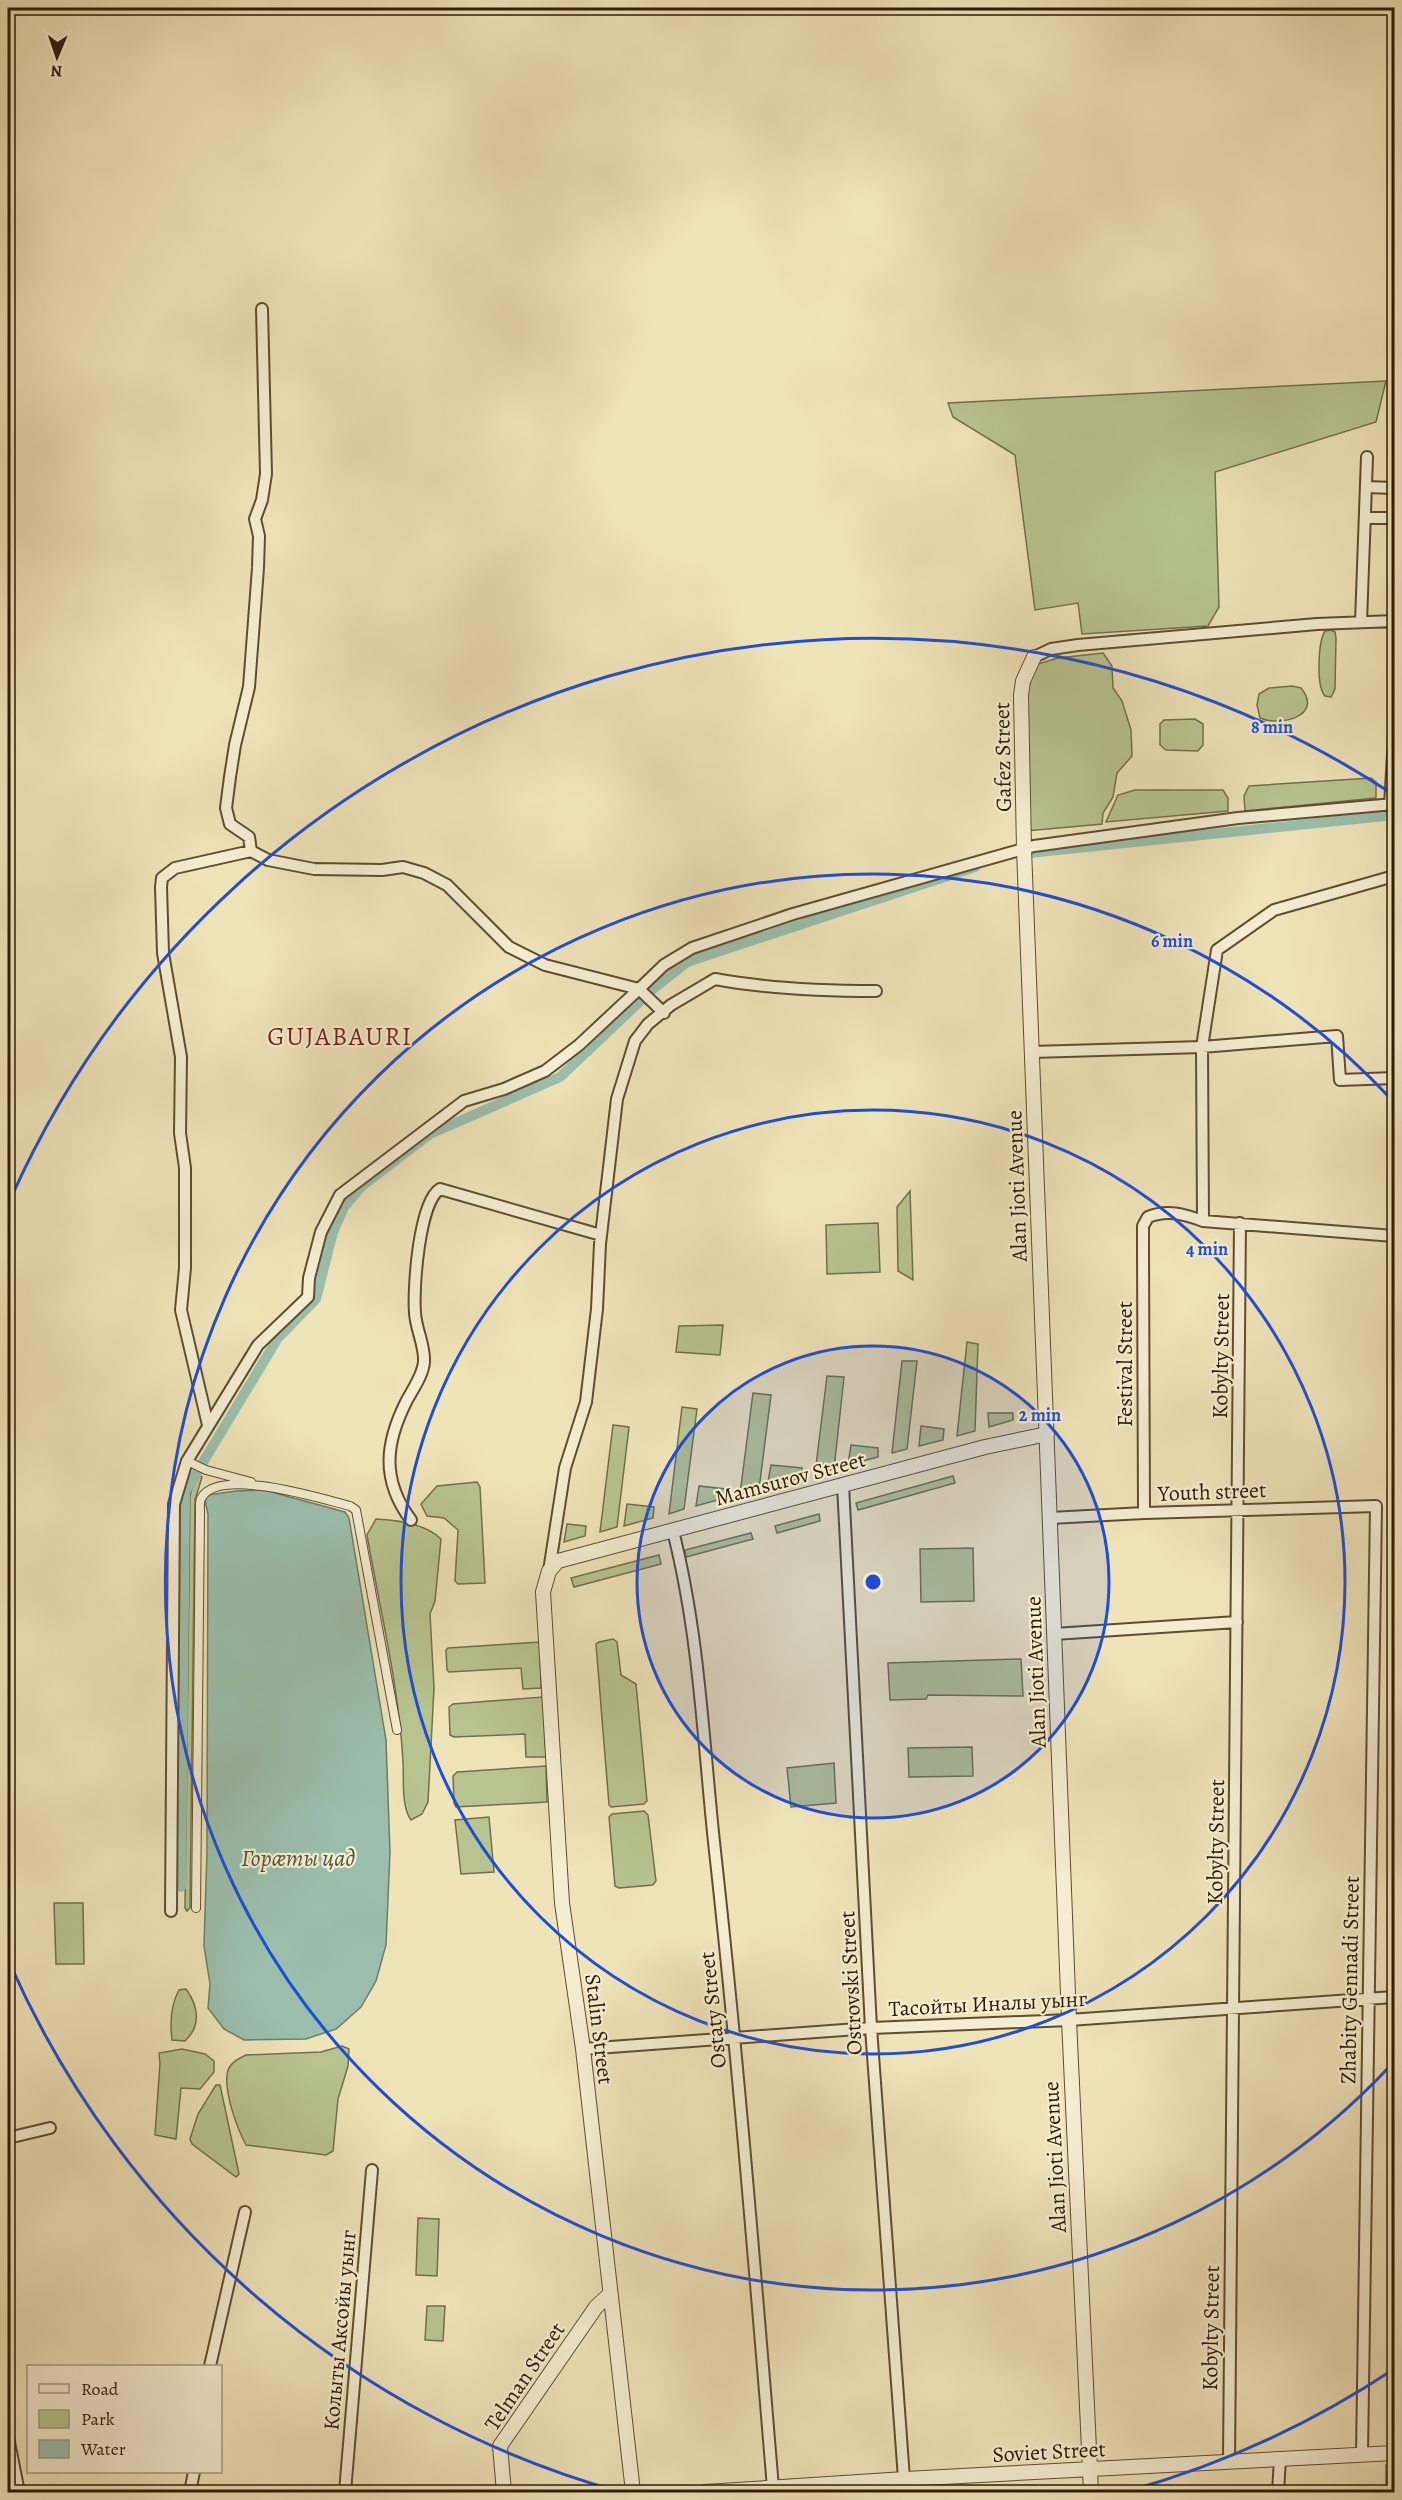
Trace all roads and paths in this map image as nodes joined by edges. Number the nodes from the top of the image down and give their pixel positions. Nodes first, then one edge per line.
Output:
1 (262, 309) dead end
2 (1367, 457) dead end
3 (1366, 488) junction
4 (1395, 488) edge
5 (1365, 518) junction
6 (1395, 518) edge
7 (1394, 621) edge
8 (1361, 622) junction
9 (1034, 657) joint
10 (1395, 684) edge
11 (1395, 738) edge
12 (1392, 805) edge
13 (1024, 849) junction
14 (251, 851) junction
15 (1395, 876) edge
16 (876, 990) dead end
17 (640, 991) junction
18 (661, 1010) junction
19 (1202, 1047) junction
20 (1032, 1052) junction
21 (1395, 1078) edge
22 (1203, 1221) junction
23 (1240, 1223) junction
24 (601, 1234) junction
25 (1395, 1236) edge
26 (208, 1425) junction
27 (1047, 1434) junction
28 (187, 1461) junction
29 (264, 1485) junction
30 (843, 1485) junction
31 (1376, 1506) joint
32 (1238, 1510) junction
33 (1144, 1513) junction
34 (1050, 1518) junction
35 (411, 1520) dead end
36 (673, 1531) junction
37 (549, 1571) junction
38 (1237, 1622) junction
39 (1054, 1634) junction
40 (397, 1730) dead end
41 (196, 1908) dead end
42 (171, 1911) dead end
43 (1395, 1997) edge
44 (1368, 1998) junction
45 (1233, 2007) junction
46 (1069, 2020) junction
47 (871, 2028) junction
48 (735, 2038) junction
49 (583, 2049) junction
50 (50, 2128) dead end
51 (8, 2138) edge
52 (372, 2170) dead end
53 (245, 2212) dead end
54 (610, 2294) junction
55 (210, 2365) edge
56 (8, 2437) edge
57 (1395, 2453) edge
58 (1362, 2455) junction
59 (1280, 2458) junction
60 (1229, 2461) junction
61 (1090, 2470) junction
62 (194, 2473) edge
63 (905, 2486) edge
64 (773, 2488) junction
65 (19, 2493) edge
66 (190, 2493) edge
67 (345, 2493) edge
68 (504, 2493) edge
69 (633, 2493) edge
70 (705, 2493) edge
71 (1091, 2493) edge
72 (1278, 2493) edge

1 - 14 street
2 - 3 street
3 - 4 street
3 - 5 street
5 - 6 street
5 - 8 street
7 - 8 street, Gafez Street
7 - 10 street
8 - 9 street, Gafez Street
9 - 13 street, Gafez Street
11 - 12 street
12 - 13 street
13 - 17 street
13 - 20 street, Alan Jioti Avenue
14 - 17 street
14 - 26 street
15 - 19 street
16 - 18 street
17 - 18 street
17 - 26 street
18 - 24 street
19 - 20 street
19 - 21 street
19 - 22 street
20 - 27 street, Alan Jioti Avenue
22 - 23 street
22 - 33 street, Festival Street
23 - 25 street
23 - 32 street, Kobylty Street
24 - 35 street
24 - 37 street
26 - 28 street
27 - 30 street, Mamsurov Street
27 - 34 street, Alan Jioti Avenue
28 - 29 street
28 - 42 street
29 - 40 street
29 - 41 street
30 - 36 street, Mamsurov Street
30 - 47 street, Ostrovski Street
31 - 32 street, Youth street
31 - 44 street, Zhabity Gennadi Street
32 - 33 street, Youth street
32 - 38 street, Kobylty Street
33 - 34 street, Youth street
34 - 39 street, Alan Jioti Avenue
36 - 37 street, Mamsurov Street
36 - 48 street, Ostaty Street
37 - 49 street, Stalin Street
38 - 39 street
38 - 45 street, Kobylty Street
39 - 46 street, Alan Jioti Avenue
43 - 44 street, Тасойты Иналы уынг
44 - 45 street, Тасойты Иналы уынг
44 - 58 street, Zhabity Gennadi Street
45 - 46 street, Тасойты Иналы уынг
45 - 60 street, Kobylty Street
46 - 47 street, Тасойты Иналы уынг
46 - 61 street, Alan Jioti Avenue
47 - 48 street, Тасойты Иналы уынг
47 - 63 street, Ostrovski Street
48 - 49 street, Тасойты Иналы уынг
48 - 64 street, Ostaty Street
49 - 54 street, Stalin Street
50 - 51 street
52 - 67 street, Колыты Аксойы уынг
53 - 55 street
54 - 68 street, Telman Street
54 - 69 street, Stalin Street
56 - 65 street
57 - 58 street, Soviet Street
58 - 59 street, Soviet Street
59 - 60 street, Soviet Street
59 - 72 street
60 - 61 street, Soviet Street
61 - 63 street, Soviet Street
61 - 71 street, Alan Jioti Avenue
62 - 66 street
63 - 64 street, Soviet Street
64 - 70 street, Soviet Street

